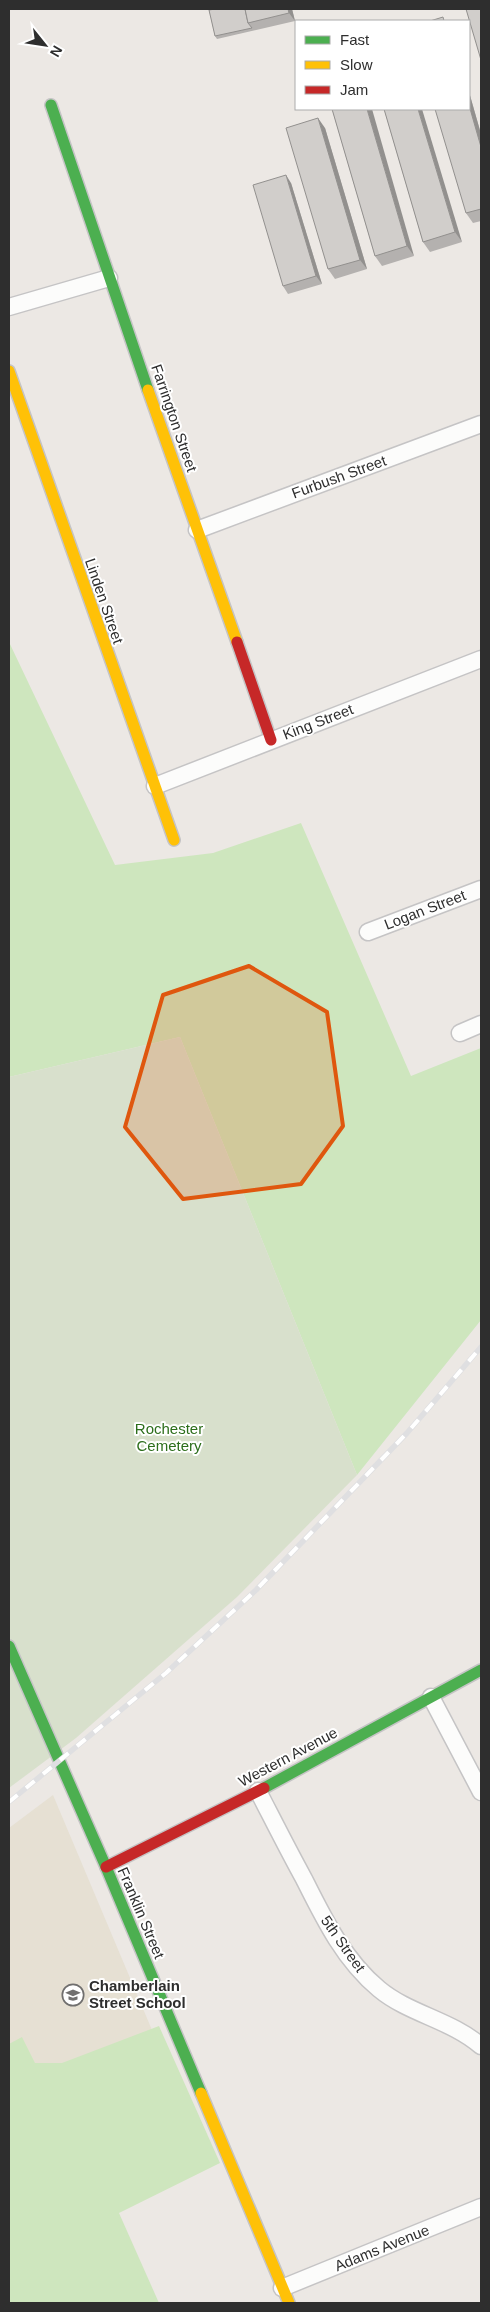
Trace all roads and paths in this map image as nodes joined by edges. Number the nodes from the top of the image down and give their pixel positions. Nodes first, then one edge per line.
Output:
1 (51, 105) dead end
2 (109, 278) junction
3 (9, 307) edge
4 (9, 371) edge
5 (481, 424) edge
6 (197, 530) junction
7 (481, 659) edge
8 (271, 740) junction
9 (155, 786) junction
10 (174, 840) dead end
11 (481, 889) edge
12 (368, 932) dead end
13 (481, 1024) edge
14 (460, 1033) dead end
15 (9, 1646) edge
16 (481, 1670) edge
17 (431, 1697) junction
18 (258, 1791) junction
19 (481, 1792) edge
20 (106, 1867) junction
21 (481, 2046) edge
22 (481, 2207) edge
23 (282, 2288) junction
24 (289, 2303) edge

1 - 2 street, Farrington Street
2 - 3 street
2 - 6 street, Farrington Street
4 - 9 street, Linden Street
5 - 6 street, Furbush Street
6 - 8 street, Farrington Street
7 - 8 street, King Street
8 - 9 street, King Street
9 - 10 street, Linden Street
11 - 12 street, Logan Street
13 - 14 street
15 - 20 street, Franklin Street
16 - 17 street, Western Avenue
17 - 18 street, Western Avenue
17 - 19 street
18 - 20 street, Western Avenue
18 - 21 street, 5th Street
20 - 23 street, Franklin Street
22 - 23 street, Adams Avenue
23 - 24 street, Franklin Street

